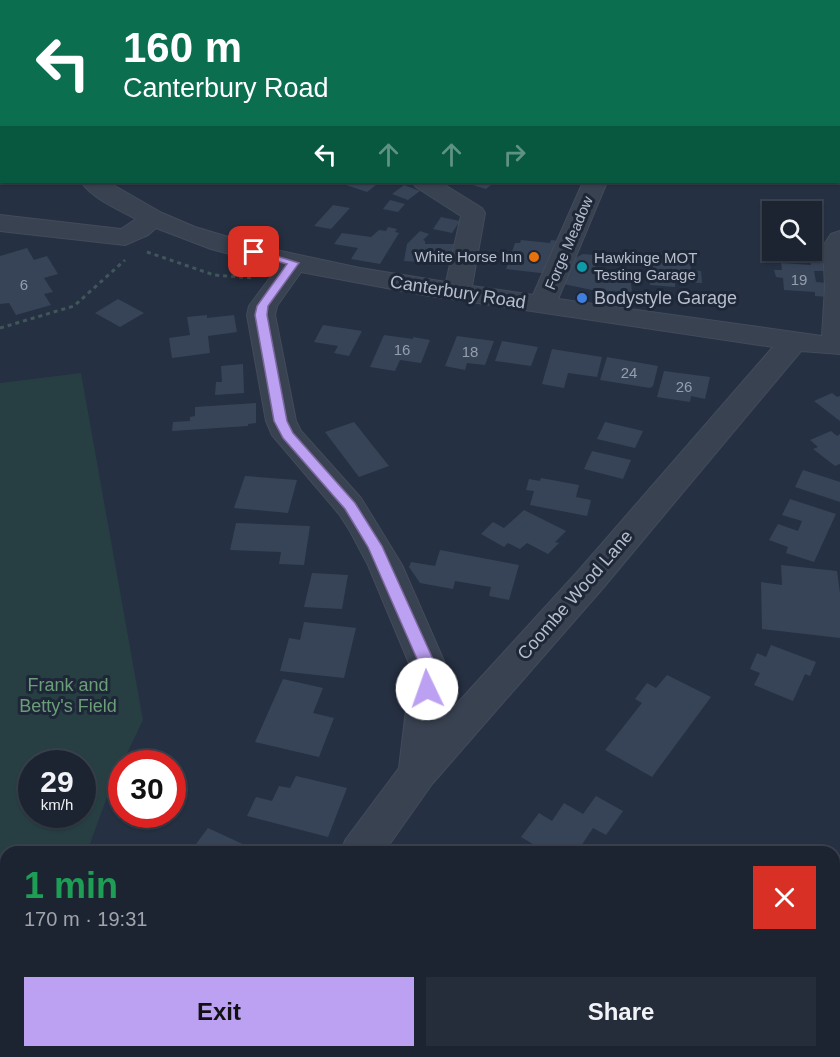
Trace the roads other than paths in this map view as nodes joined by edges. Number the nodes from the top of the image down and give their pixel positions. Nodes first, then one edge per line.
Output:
1 (94, 183) edge
2 (426, 183) edge
3 (595, 183) edge
4 (159, 221) junction
5 (0, 223) edge
6 (840, 239) edge
7 (289, 271) junction
8 (457, 292) junction
9 (542, 305) junction
10 (794, 341) junction
11 (838, 346) edge
12 (418, 772) junction
13 (365, 846) edge

1 - 4 street, Canterbury Road
2 - 8 street
3 - 9 street, Forge Meadow
4 - 5 street
4 - 7 street, Canterbury Road
6 - 11 street
7 - 8 street, Canterbury Road
7 - 12 street
8 - 9 street, Canterbury Road
9 - 10 street, Canterbury Road
10 - 11 street, Canterbury Road
10 - 12 street, Coombe Wood Lane
12 - 13 street, Coombe Wood Lane

